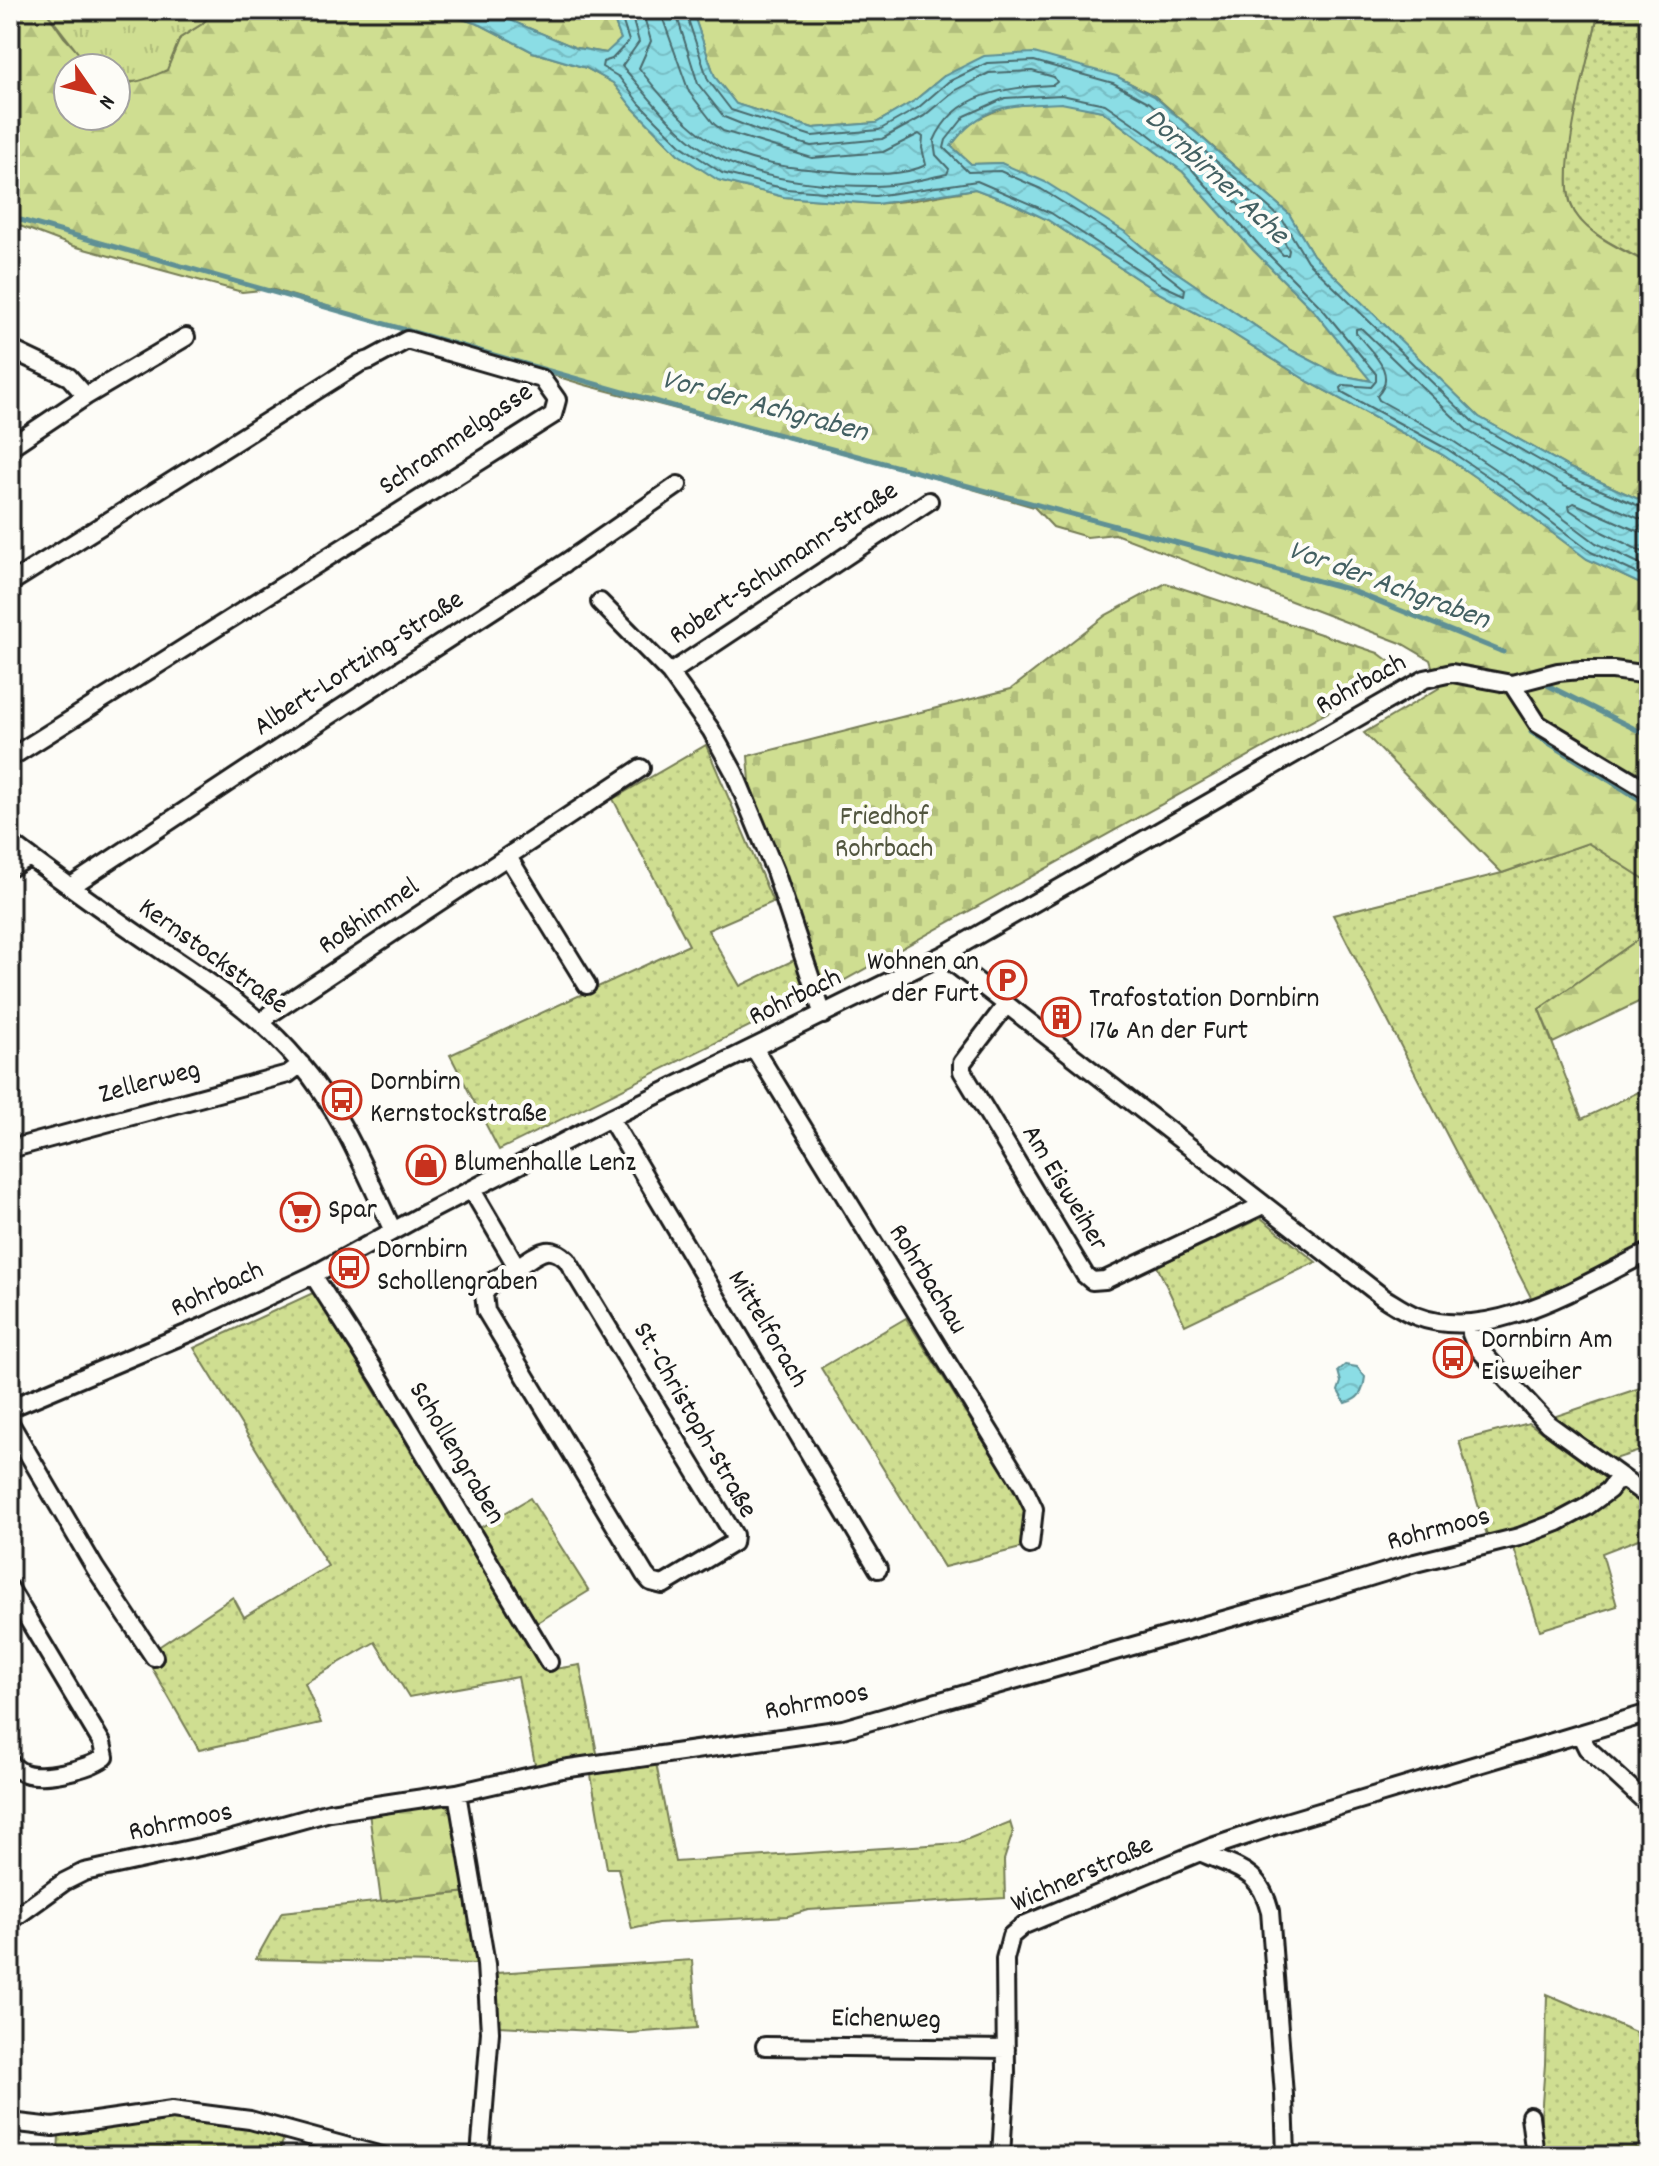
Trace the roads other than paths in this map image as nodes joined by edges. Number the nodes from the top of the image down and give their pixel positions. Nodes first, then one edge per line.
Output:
1 (186, 337) dead end
2 (10, 349) edge
3 (86, 396) junction
4 (10, 447) edge
5 (678, 485) dead end
6 (929, 501) dead end
7 (10, 583) edge
8 (600, 602) dead end
9 (670, 673) junction
10 (1649, 675) edge
11 (1512, 684) junction
12 (10, 758) edge
13 (641, 768) dead end
14 (1649, 791) edge
15 (10, 842) edge
16 (30, 857) junction
17 (508, 857) junction
18 (10, 868) edge
19 (70, 887) junction
20 (943, 955) junction
21 (587, 985) dead end
22 (1006, 1005) junction
23 (823, 1015) junction
24 (263, 1023) junction
25 (754, 1048) junction
26 (301, 1064) junction
27 (610, 1118) junction
28 (10, 1149) edge
29 (472, 1190) junction
30 (1263, 1205) junction
31 (393, 1231) junction
32 (1649, 1252) edge
33 (517, 1267) junction
34 (313, 1275) junction
35 (1471, 1324) junction
36 (10, 1408) edge
37 (10, 1423) edge
38 (1619, 1477) junction
39 (1649, 1497) edge
40 (1030, 1545) dead end
41 (878, 1569) dead end
42 (10, 1589) edge
43 (154, 1657) dead end
44 (549, 1662) dead end
45 (1649, 1713) edge
46 (1580, 1734) junction
47 (10, 1763) edge
48 (457, 1793) junction
49 (1649, 1805) edge
50 (1202, 1853) junction
51 (10, 1921) edge
52 (765, 2046) dead end
53 (1006, 2049) junction
54 (1530, 2116) dead end
55 (10, 2122) edge
56 (382, 2156) edge
57 (480, 2156) edge
58 (1001, 2156) edge
59 (1286, 2156) edge
60 (1535, 2156) edge

1 - 3 street
2 - 3 street
3 - 4 street
5 - 19 street, Albert-Lortzing-Straße
6 - 9 street, Robert-Schumann-Straße
7 - 12 street, Schrammelgasse
8 - 9 street, Robert-Schumann-Straße
9 - 23 street, Robert-Schumann-Straße
10 - 11 street, Rohrbach
11 - 14 street
11 - 20 street, Rohrbach
13 - 17 street, Roßhimmel
15 - 16 street, Kernstockstraße
16 - 18 street
16 - 19 street, Kernstockstraße
17 - 21 street
17 - 24 street, Roßhimmel
19 - 24 street, Kernstockstraße
20 - 22 street
20 - 23 street, Rohrbach
22 - 30 street
22 - 30 street, Am Eisweiher
23 - 25 street, Rohrbach
24 - 26 street, Kernstockstraße
25 - 27 street, Rohrbach
25 - 40 street, Rohrbachau
26 - 28 street, Zellerweg
26 - 31 street, Kernstockstraße
27 - 29 street, Rohrbach
27 - 41 street, Mittelforach
29 - 31 street, Rohrbach
29 - 33 street
30 - 35 street
31 - 34 street, Rohrbach
32 - 35 street
33 - 33 street, St.-Christoph-Straße
34 - 36 street, Rohrbach
34 - 44 street, Schollengraben
35 - 38 street
37 - 43 street
38 - 39 street
38 - 48 street, Rohrmoos
42 - 47 street
45 - 46 street, Wichnerstraße
46 - 49 street
46 - 50 street, Wichnerstraße
48 - 51 street, Rohrmoos
48 - 57 street
50 - 53 street, Wichnerstraße
50 - 59 street
52 - 53 street, Eichenweg
53 - 58 street, Wichnerstraße
54 - 60 street
55 - 56 street

